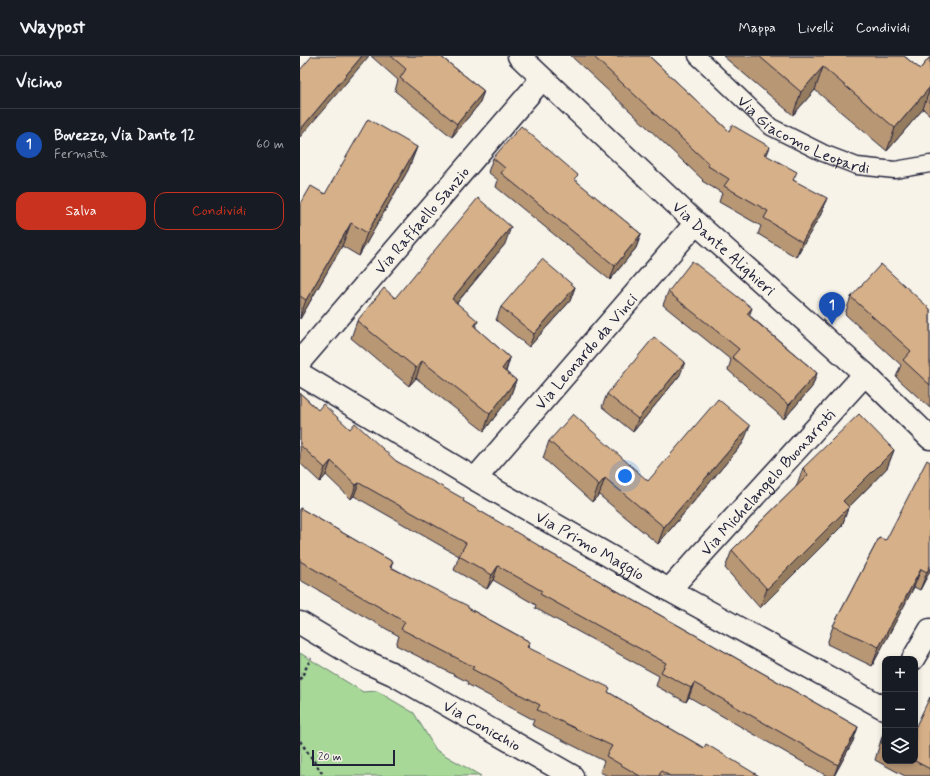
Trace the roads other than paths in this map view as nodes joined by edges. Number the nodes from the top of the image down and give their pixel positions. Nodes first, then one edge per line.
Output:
1 (519, 56) edge
2 (697, 56) edge
3 (542, 79) junction
4 (930, 164) edge
5 (696, 223) junction
6 (300, 361) edge
7 (300, 374) edge
8 (865, 374) junction
9 (930, 438) edge
10 (475, 479) junction
11 (669, 590) junction
12 (300, 623) edge
13 (930, 630) edge
14 (915, 656) edge
15 (882, 707) edge
16 (572, 776) edge

1 - 3 street, Via Dante Alighieri
2 - 4 lane, Via Giacomo Leopardi
3 - 5 street, Via Dante Alighieri
3 - 6 street, Via Raffaello Sanzio
5 - 8 street, Via Dante Alighieri
5 - 10 street, Via Leonardo da Vinci
7 - 10 street, Via Primo Maggio
8 - 9 street, Via Dante Alighieri
8 - 11 street, Via Michelangelo Buonarroti
10 - 11 street, Via Primo Maggio
11 - 15 street, Via Primo Maggio
12 - 16 street, Via Conicchio
13 - 14 street

